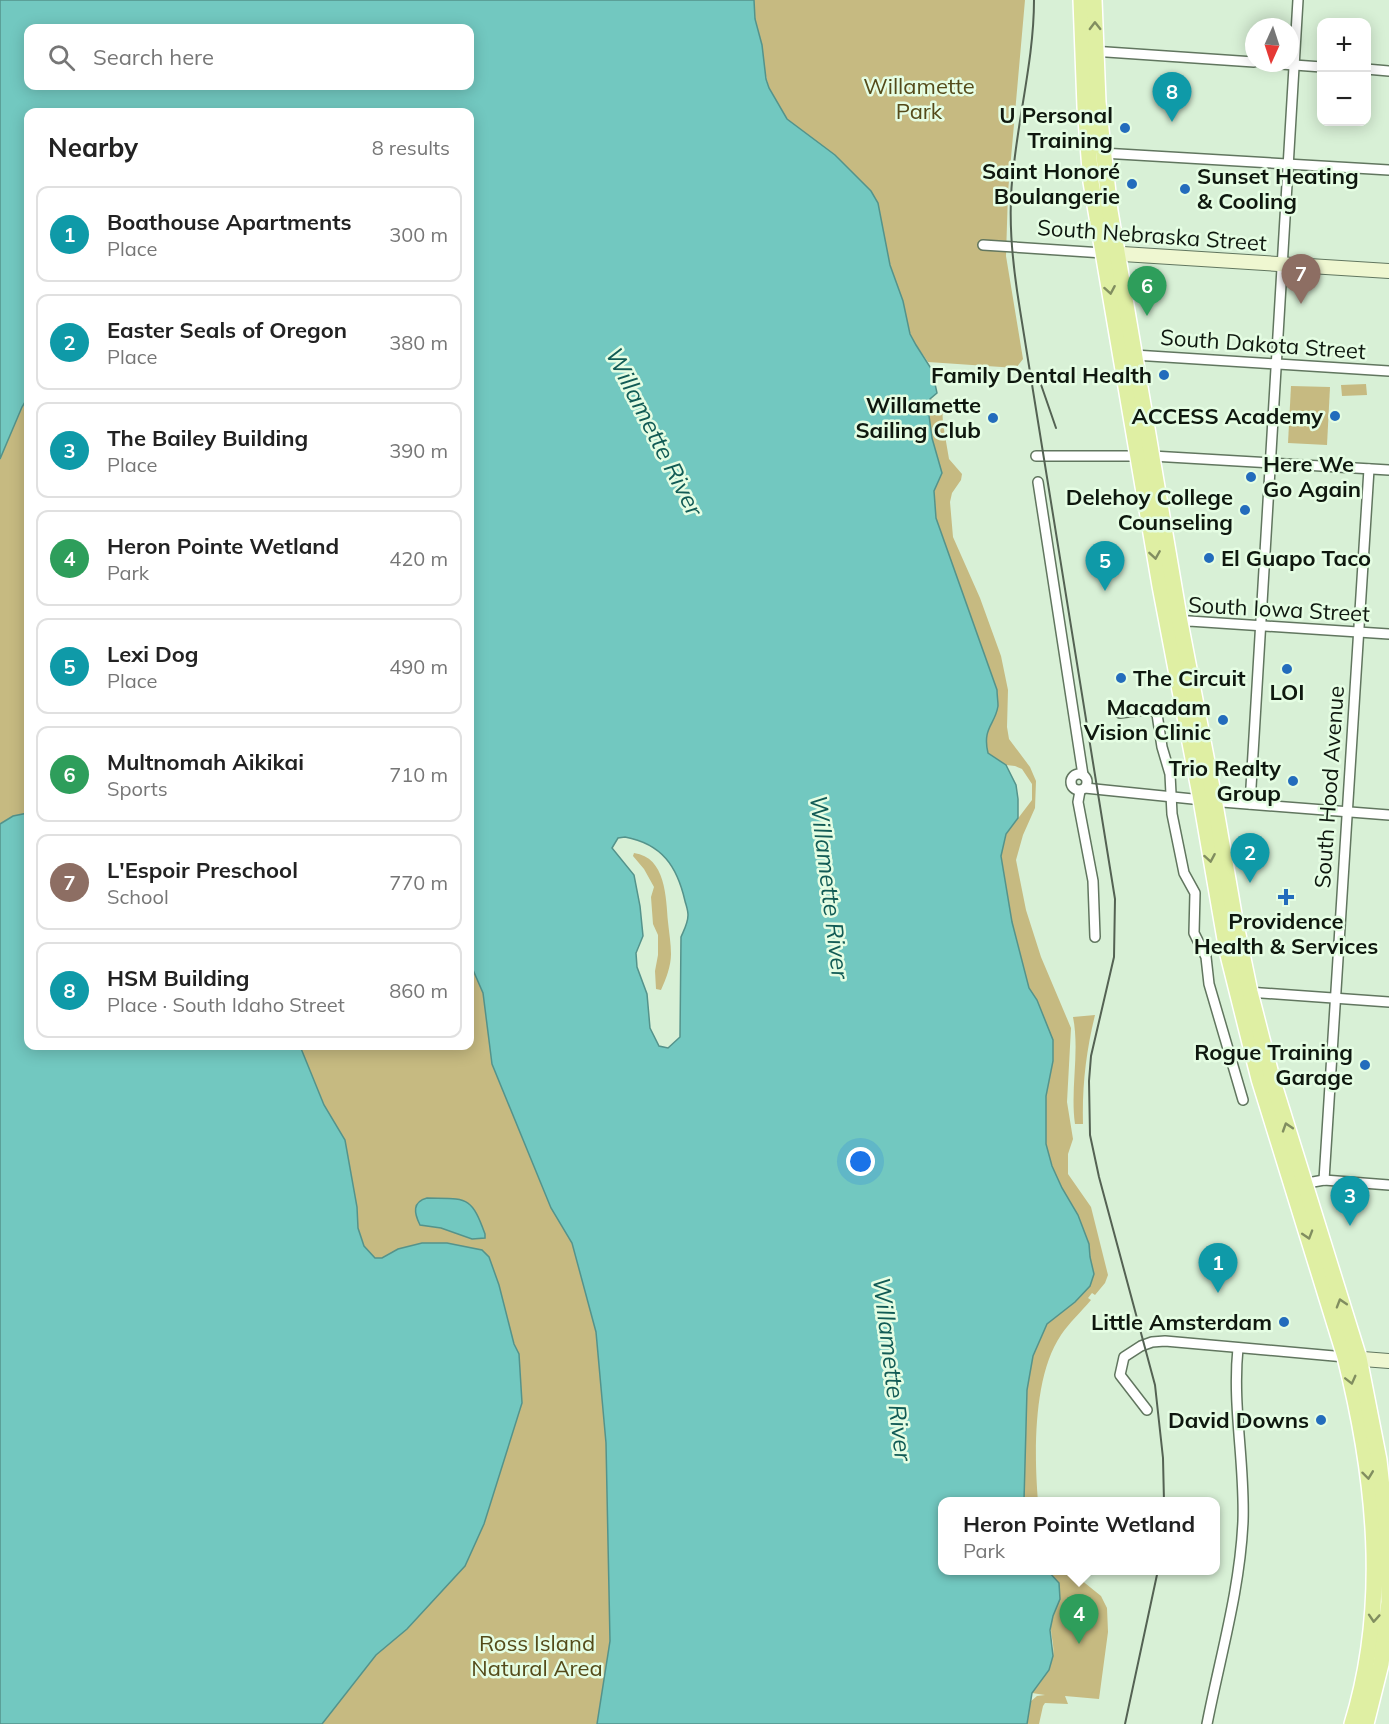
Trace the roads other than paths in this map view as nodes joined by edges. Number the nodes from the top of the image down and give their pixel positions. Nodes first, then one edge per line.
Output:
1 (1081, 0) edge
2 (1094, 0) edge
3 (1298, 0) edge
4 (1297, 18) edge
5 (1089, 51) junction
6 (1245, 61) edge
7 (1299, 65) edge
8 (1317, 67) edge
9 (1371, 69) edge
10 (1389, 71) edge
11 (1295, 72) edge
12 (1102, 153) junction
13 (1288, 164) junction
14 (1389, 170) edge
15 (983, 245) dead end
16 (1110, 253) junction
17 (1282, 264) junction
18 (1389, 271) edge
19 (1134, 355) junction
20 (1276, 364) junction
21 (1389, 371) edge
22 (1036, 456) dead end
23 (1145, 456) junction
24 (1270, 463) junction
25 (1369, 469) junction
26 (1389, 470) edge
27 (1038, 482) dead end
28 (1174, 625) junction
29 (1259, 625) junction
30 (1359, 632) junction
31 (1389, 634) edge
32 (1120, 713) dead end
33 (1083, 775) junction
34 (1082, 789) junction
35 (1171, 797) junction
36 (1208, 801) junction
37 (1250, 804) junction
38 (1347, 811) junction
39 (1389, 815) edge
40 (1095, 937) dead end
41 (1243, 993) junction
42 (1337, 998) junction
43 (1389, 1002) edge
44 (1243, 1100) dead end
45 (1324, 1180) junction
46 (1299, 1185) junction
47 (1389, 1185) edge
48 (1238, 1348) junction
49 (1352, 1358) junction
50 (1389, 1361) edge
51 (1147, 1410) dead end
52 (1384, 1461) edge
53 (1373, 1522) junction
54 (1389, 1559) edge
55 (1207, 1724) edge
56 (1352, 1724) edge
57 (1366, 1724) edge

1 - 5 main road
5 -> 2 main road
3 - 4 street
5 - 6 street
5 - 12 main road
5 - 16 main road
7 - 8 street
9 - 10 street
11 - 13 street
12 - 13 street
12 - 16 main road
13 - 14 street
13 - 17 street
15 - 16 street, South Nebraska Street
16 - 17 street, South Nebraska Street
16 - 19 main road
16 -> 23 main road
17 - 18 street, South Nebraska Street
17 - 20 street
19 - 20 street, South Dakota Street
19 - 23 main road
20 - 21 street, South Dakota Street
20 - 24 street
22 - 23 street
23 - 24 street
23 - 28 main road
24 - 25 street
24 - 29 street
25 - 26 street
25 - 30 street, South Hood Avenue
27 - 33 street
28 - 29 street, South Iowa Street
28 - 36 main road
29 - 30 street, South Iowa Street
29 - 37 street
30 - 31 street, South Iowa Street
30 - 38 street, South Hood Avenue
32 - 35 street
33 - 34 street
33 - 34 street
34 - 35 street
34 - 40 street
35 - 36 street
35 - 44 street
36 - 37 street
36 - 41 main road
37 - 38 street
38 - 39 street
38 - 42 street, South Hood Avenue
41 - 42 street
41 - 46 main road
42 - 43 street
42 - 45 street, South Hood Avenue
45 - 46 street
45 - 47 street
46 - 49 main road
48 - 49 street
48 - 51 street
48 - 55 street
49 - 50 street
49 - 52 main road
49 -> 53 main road
52 - 54 main road
53 - 54 main road
53 -> 56 main road
54 - 57 main road

